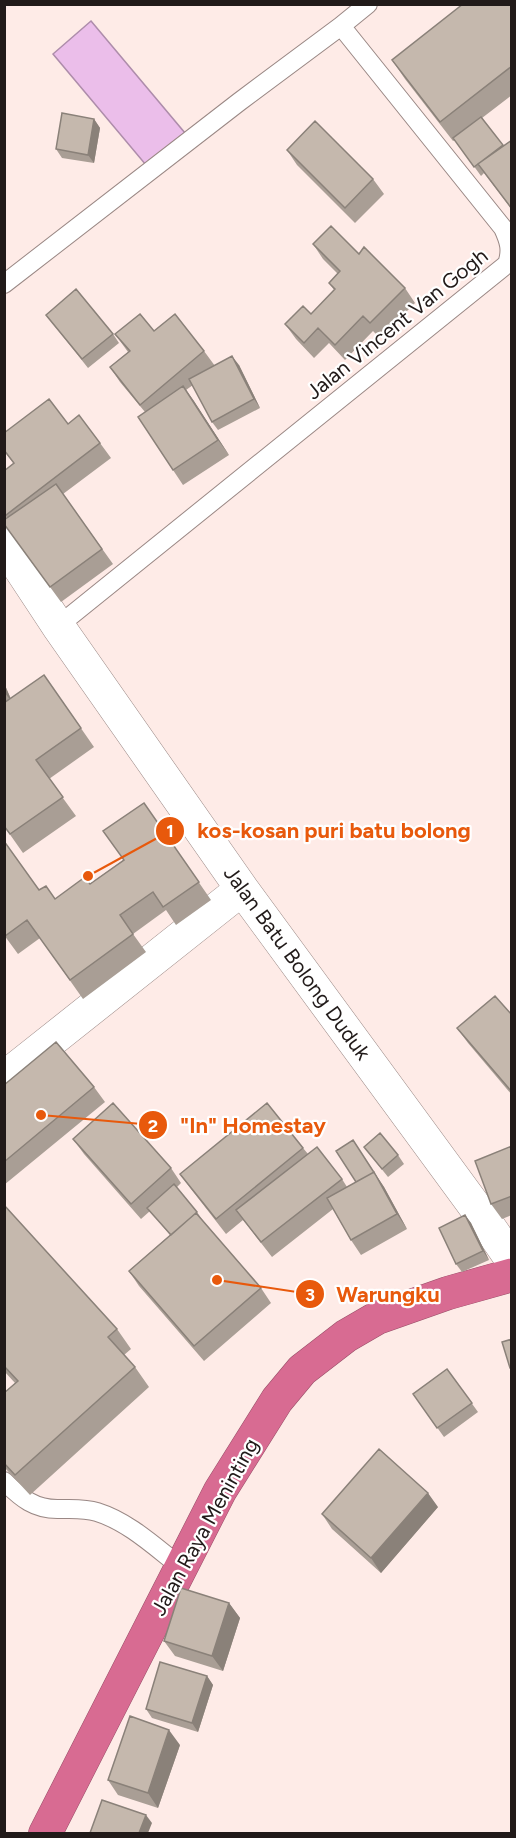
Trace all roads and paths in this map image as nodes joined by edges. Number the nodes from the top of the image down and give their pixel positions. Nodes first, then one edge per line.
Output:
1 (368, 4) edge
2 (341, 26) junction
3 (4, 284) edge
4 (4, 544) edge
5 (58, 626) junction
6 (242, 888) junction
7 (4, 1078) edge
8 (512, 1260) edge
9 (512, 1275) edge
10 (4, 1481) edge
11 (181, 1567) junction
12 (45, 1833) edge

1 - 2 lane
2 - 3 lane
2 - 5 lane, Jalan Vincent Van Gogh
4 - 5 street, Jalan Batu Bolong Duduk
5 - 6 street, Jalan Batu Bolong Duduk
6 - 7 street
6 - 8 street, Jalan Batu Bolong Duduk
9 - 11 highway, Jalan Raya Meninting
10 - 11 lane
11 - 12 highway, Jalan Raya Meninting

